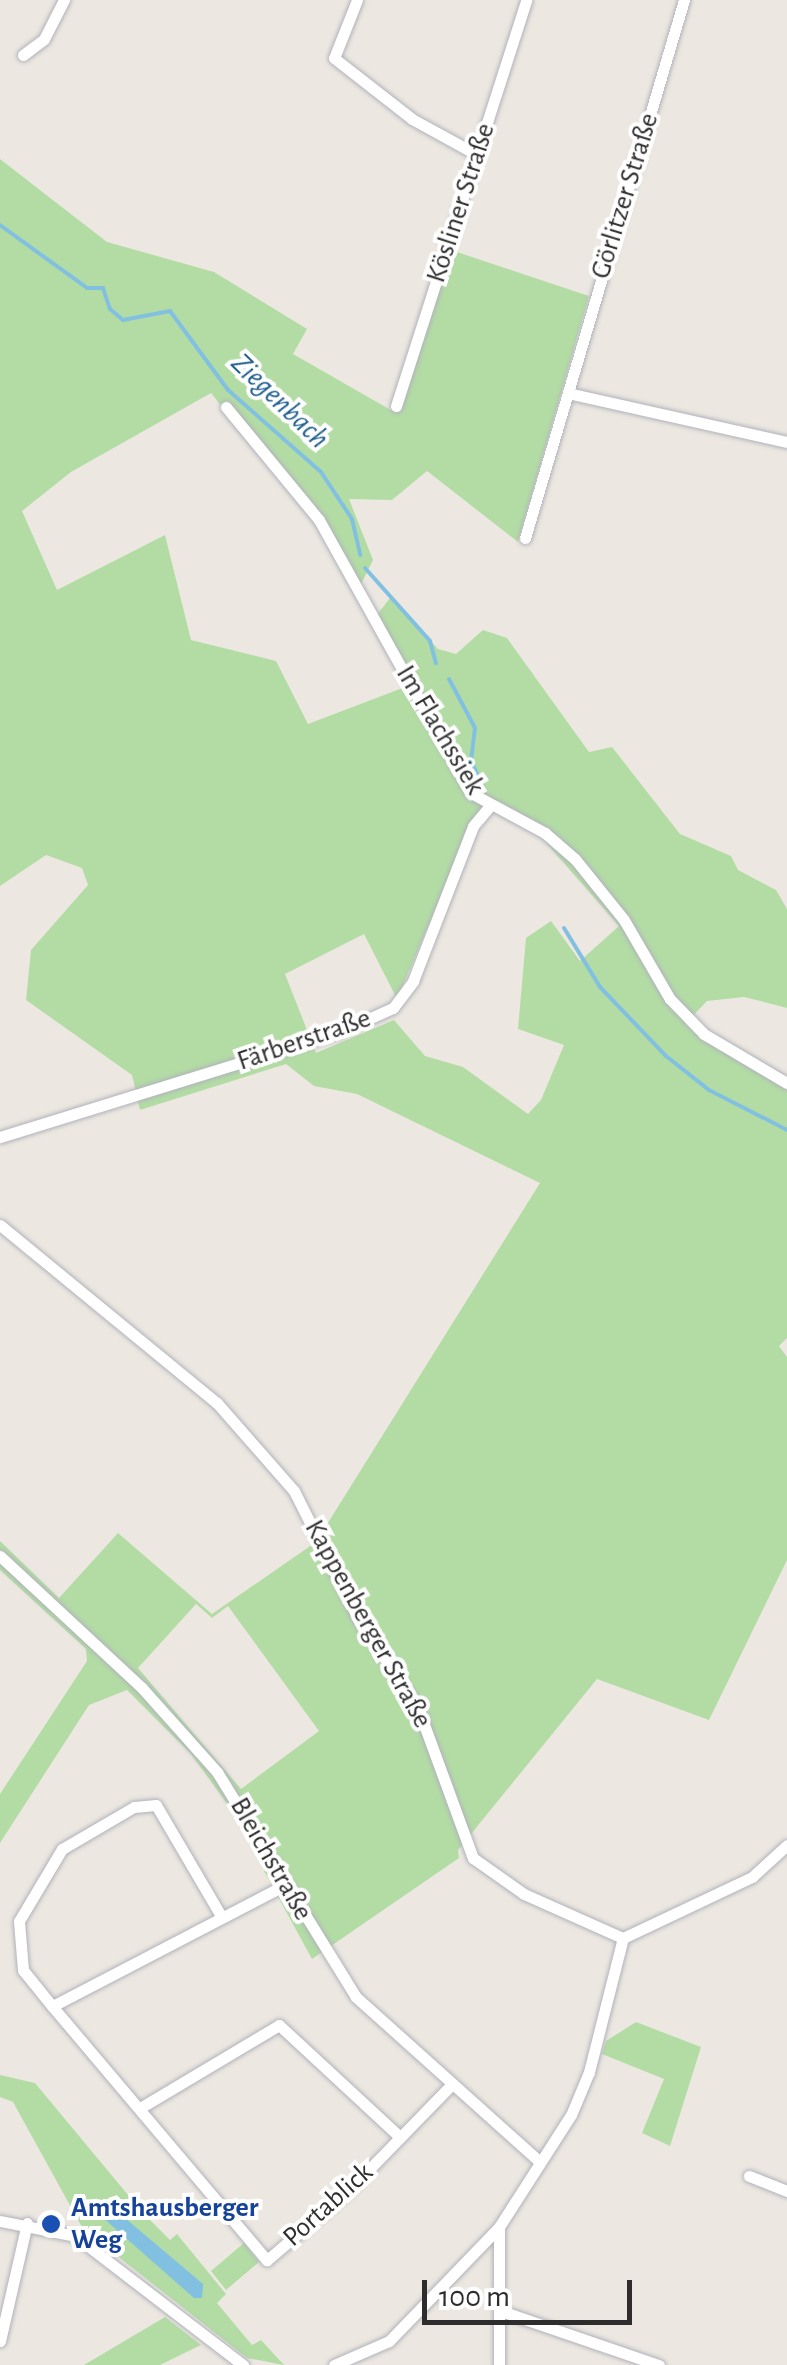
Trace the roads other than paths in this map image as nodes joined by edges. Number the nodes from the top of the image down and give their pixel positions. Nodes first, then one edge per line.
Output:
1 (64, 0) edge
2 (358, 0) edge
3 (526, 0) edge
4 (684, 0) edge
5 (23, 54) dead end
6 (476, 154) junction
7 (568, 393) junction
8 (396, 406) dead end
9 (226, 408) dead end
10 (787, 442) edge
11 (525, 538) dead end
12 (490, 808) junction
13 (787, 1083) edge
14 (0, 1138) edge
15 (0, 1225) edge
16 (0, 1556) edge
17 (787, 1845) edge
18 (283, 1886) junction
19 (220, 1914) junction
20 (623, 1938) junction
21 (52, 2006) junction
22 (452, 2084) junction
23 (140, 2108) junction
24 (400, 2137) junction
25 (540, 2162) junction
26 (749, 2176) dead end
27 (787, 2191) edge
28 (0, 2222) edge
29 (27, 2224) junction
30 (499, 2228) junction
31 (501, 2311) junction
32 (0, 2342) edge
33 (243, 2365) edge
34 (334, 2365) edge
35 (499, 2365) edge
36 (658, 2365) edge

1 - 5 street
2 - 6 street
3 - 6 street, Kösliner Straße
4 - 7 street, Görlitzer Straße
6 - 8 street, Kösliner Straße
7 - 10 street
7 - 11 street, Görlitzer Straße
9 - 12 street, Im Flachssiek
12 - 13 street, Im Flachssiek
12 - 14 street, Färberstraße
15 - 20 street, Kappenberger Straße
16 - 18 street, Bleichstraße
17 - 20 street
18 - 19 street
18 - 22 street, Bleichstraße
19 - 21 street
19 - 21 street, Portablick
20 - 25 street
21 - 23 street, Portablick
22 - 24 street, Portablick
22 - 25 street, Bleichstraße
23 - 24 street
23 - 24 street, Portablick
25 - 30 street
26 - 27 street
28 - 29 street
29 - 32 street
29 - 33 street
30 - 31 street
30 - 34 street
31 - 35 street
31 - 36 street

